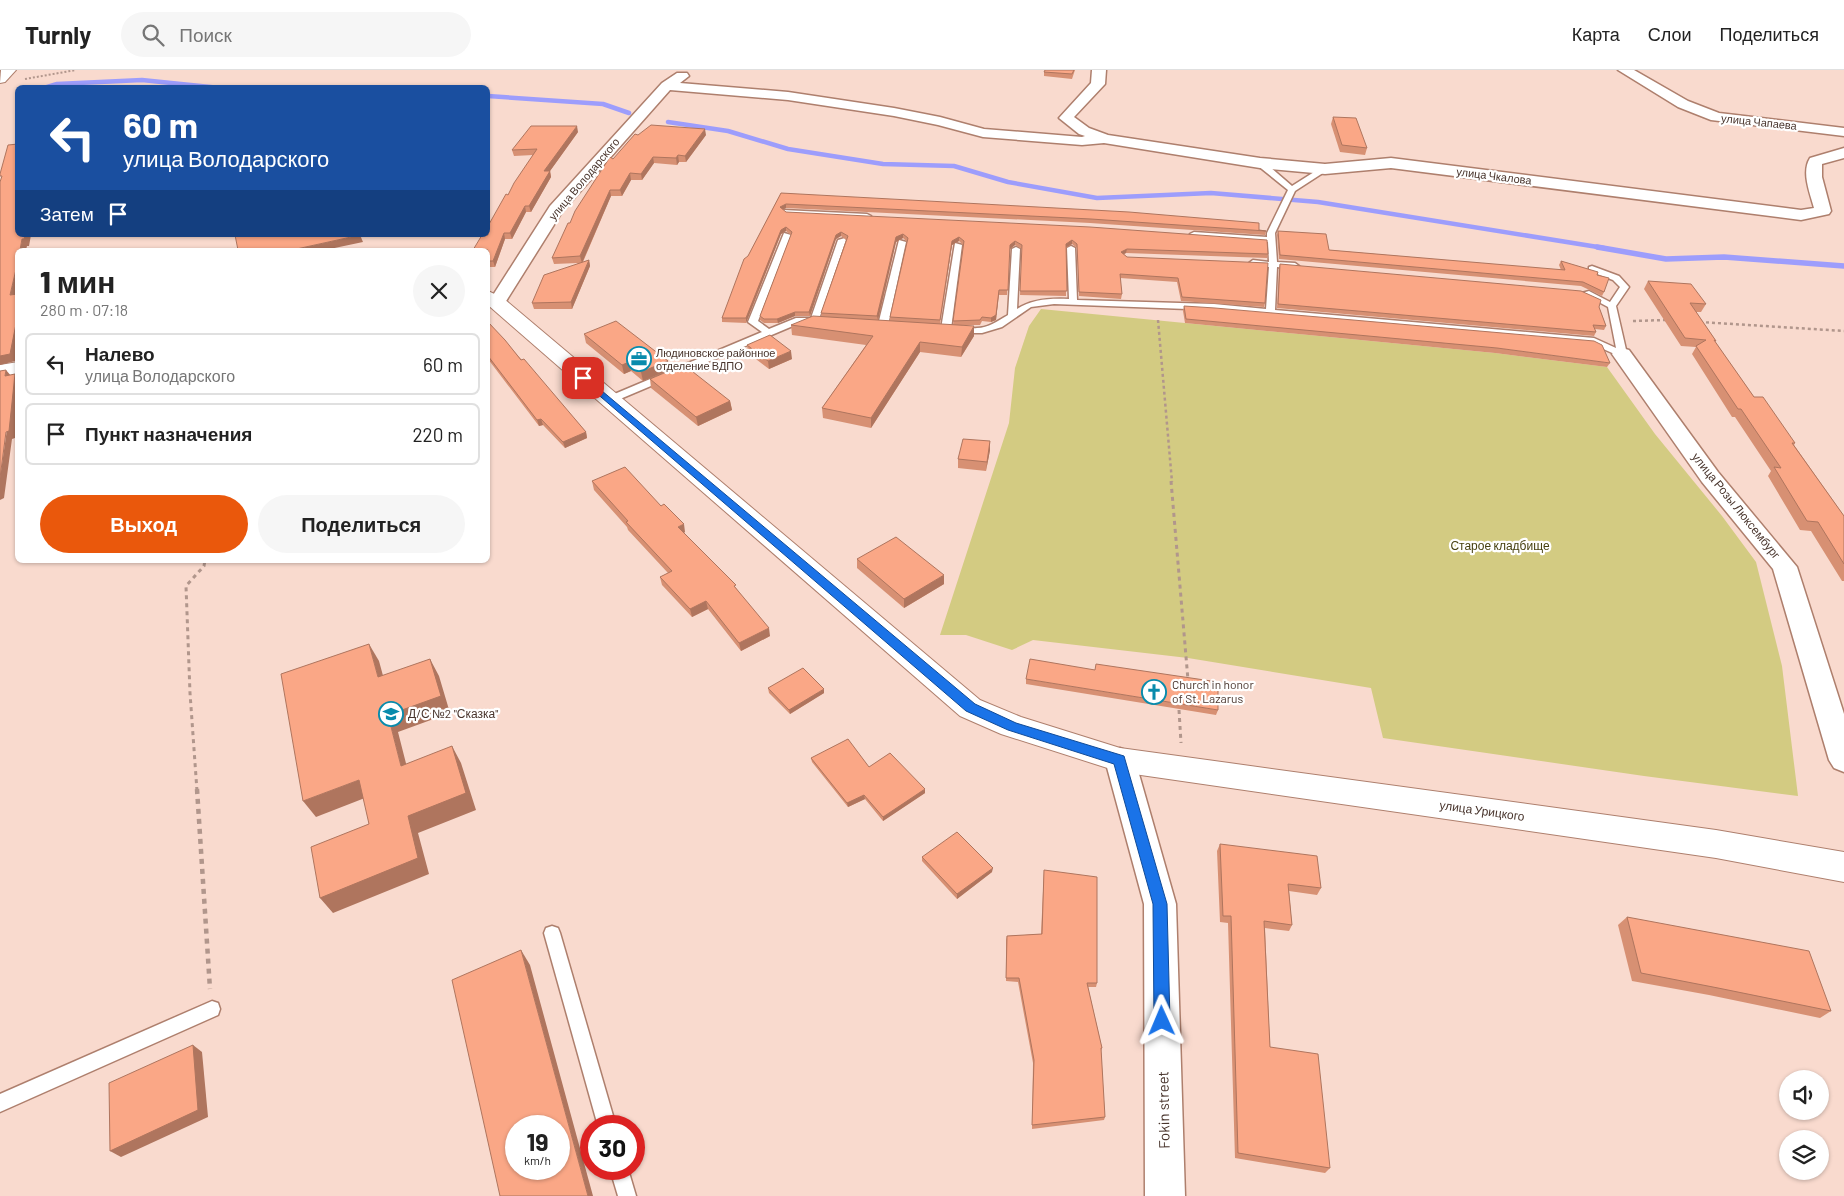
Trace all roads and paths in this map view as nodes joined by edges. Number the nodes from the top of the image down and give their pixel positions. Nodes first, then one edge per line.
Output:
1 (9, 70) edge
2 (76, 70) edge
3 (690, 70) edge
4 (1099, 70) edge
5 (1625, 70) edge
6 (0, 79) edge
7 (19, 81) dead end
8 (667, 86) junction
9 (1844, 132) edge
10 (1105, 139) junction
11 (1844, 153) edge
12 (1260, 163) junction
13 (1325, 169) junction
14 (1292, 190) junction
15 (786, 212) edge
16 (876, 216) edge
17 (1186, 234) edge
18 (787, 235) edge
19 (842, 240) edge
20 (1271, 240) junction
21 (902, 242) edge
22 (958, 245) edge
23 (1071, 248) edge
24 (1016, 249) edge
25 (1243, 262) edge
26 (1272, 264) junction
27 (1302, 266) edge
28 (1592, 269) edge
29 (1581, 291) edge
30 (492, 300) edge
31 (1074, 302) junction
32 (1154, 305) junction
33 (1612, 306) junction
34 (1270, 312) junction
35 (1012, 316) junction
36 (1614, 318) junction
37 (1673, 320) edge
38 (1692, 321) edge
39 (883, 325) edge
40 (1844, 331) edge
41 (769, 333) junction
42 (1622, 354) junction
43 (15, 368) edge
44 (0, 371) edge
45 (609, 400) junction
46 (204, 563) edge
47 (1188, 683) edge
48 (1179, 710) edge
49 (1120, 760) junction
50 (1844, 760) edge
51 (1180, 769) junction
52 (1844, 867) edge
53 (552, 933) dead end
54 (212, 1009) joint
55 (0, 1103) edge
56 (604, 1115) edge
57 (623, 1180) edge
58 (627, 1196) edge
59 (1165, 1196) edge

1 - 6 street
2 - 7 path
3 - 8 street, улица Володарского
4 - 10 street, улица Чкалова
5 - 9 street, улица Чапаева
8 - 10 street
8 - 30 street, улица Володарского
10 - 12 street, улица Чкалова
11 - 13 street, улица Чкалова
12 - 13 street, улица Чкалова
12 - 14 lane
13 - 14 lane
14 - 20 lane
15 - 16 lane
17 - 20 lane
18 - 41 lane
19 - 41 lane
20 - 26 lane
21 - 39 lane
22 - 35 lane
23 - 31 lane
24 - 35 lane
25 - 26 lane
26 - 27 lane
26 - 34 lane
28 - 33 lane
29 - 33 lane
30 - 45 street, улица Володарского
31 - 32 lane
31 - 35 lane
32 - 34 lane
32 - 47 path
33 - 36 lane
34 - 42 lane
36 - 37 path
36 - 42 lane
38 - 40 path
41 - 45 lane
42 - 50 street, улица Розы Люксембург
43 - 44 street
45 - 49 street, улица Володарского
46 - 54 path
48 - 51 path
49 - 51 street, улица Урицкого
49 - 59 street, Fokin street
51 - 52 street, улица Урицкого
53 - 56 lane
54 - 55 lane
57 - 58 lane

